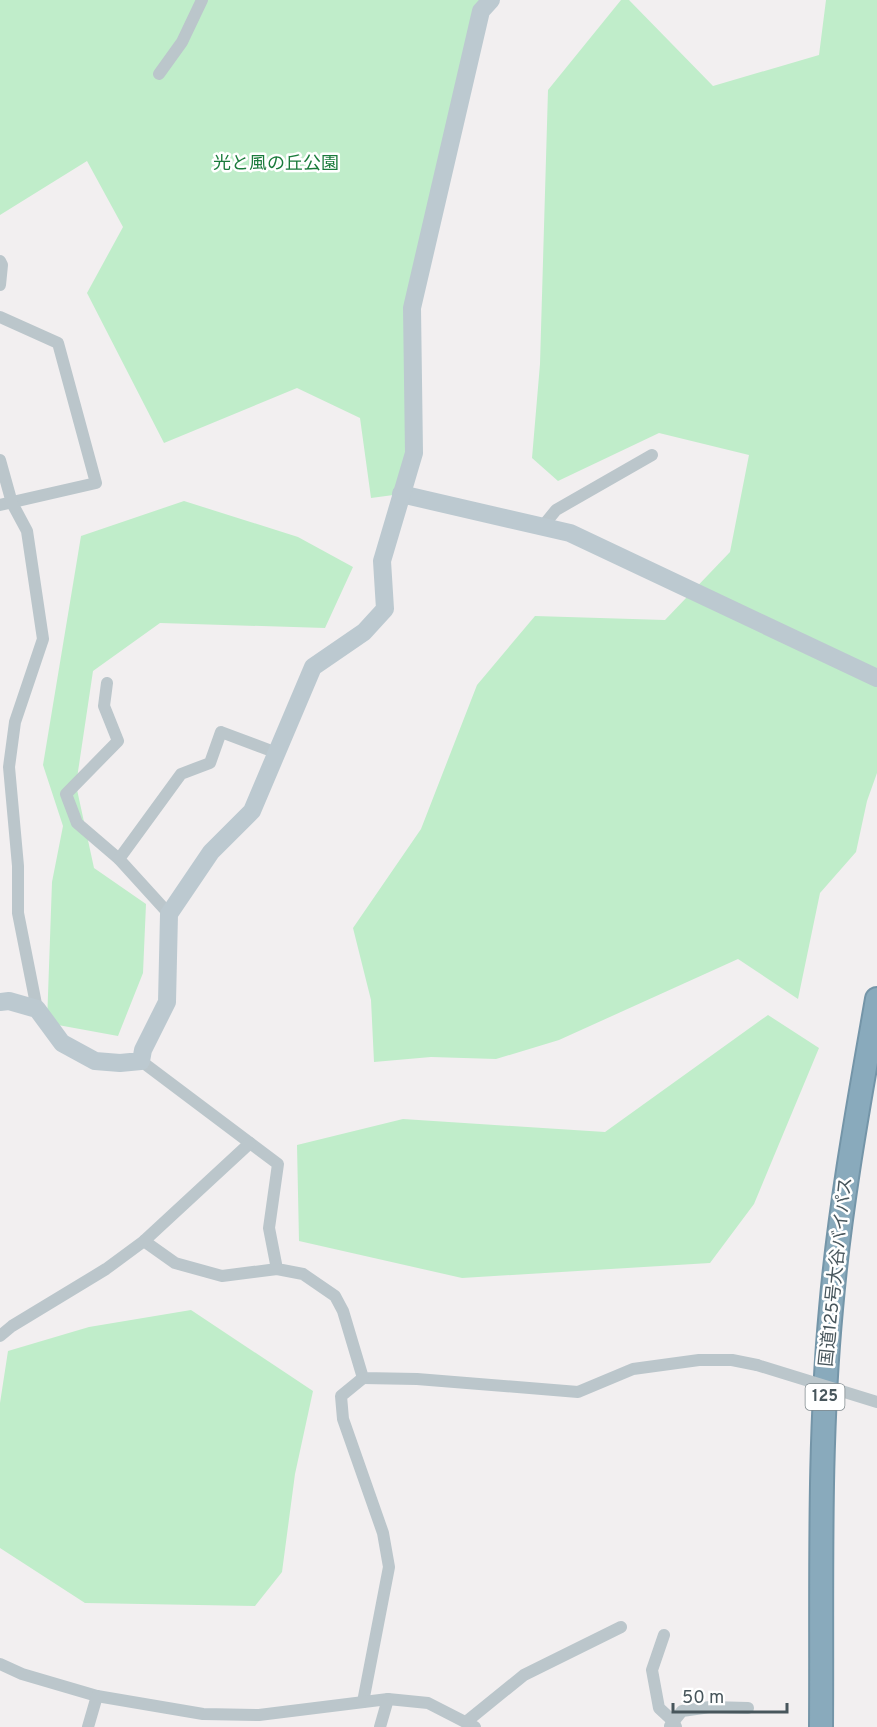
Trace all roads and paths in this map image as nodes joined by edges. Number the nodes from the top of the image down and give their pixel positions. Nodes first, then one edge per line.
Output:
1 (202, 0) edge
2 (491, 0) edge
3 (159, 74) dead end
4 (0, 261) edge
5 (0, 285) edge
6 (0, 317) edge
7 (652, 455) dead end
8 (0, 460) edge
9 (401, 494) junction
10 (6, 504) edge
11 (543, 526) junction
12 (877, 678) edge
13 (107, 683) dead end
14 (277, 753) junction
15 (119, 859) junction
16 (169, 914) junction
17 (877, 999) edge
18 (0, 1002) edge
19 (37, 1009) junction
20 (141, 1060) junction
21 (250, 1143) junction
22 (144, 1241) junction
23 (277, 1269) junction
24 (0, 1336) edge
25 (363, 1378) junction
26 (877, 1402) edge
27 (621, 1627) dead end
28 (664, 1635) dead end
29 (0, 1664) edge
30 (97, 1696) junction
31 (388, 1699) junction
32 (363, 1702) junction
33 (748, 1708) dead end
34 (470, 1725) edge
35 (673, 1725) edge
36 (88, 1727) edge
37 (380, 1727) edge
38 (821, 1727) edge

1 - 3 street
2 - 9 street
4 - 5 street
6 - 10 street
7 - 11 street
8 - 10 street
9 - 11 street
9 - 14 street
10 - 19 street
11 - 12 street
13 - 15 street
14 - 15 street
14 - 16 street
15 - 16 street
16 - 20 street
17 - 38 highway, 国道125号大谷バイパス / 125
18 - 19 street
19 - 20 street
20 - 21 street
21 - 22 street
21 - 23 street
22 - 23 street
22 - 24 street
23 - 25 street
25 - 26 street, bridge
25 - 32 street
27 - 34 street
28 - 35 street
29 - 30 street
30 - 32 street
30 - 36 street
31 - 32 street
31 - 34 street
31 - 37 street
33 - 35 street

